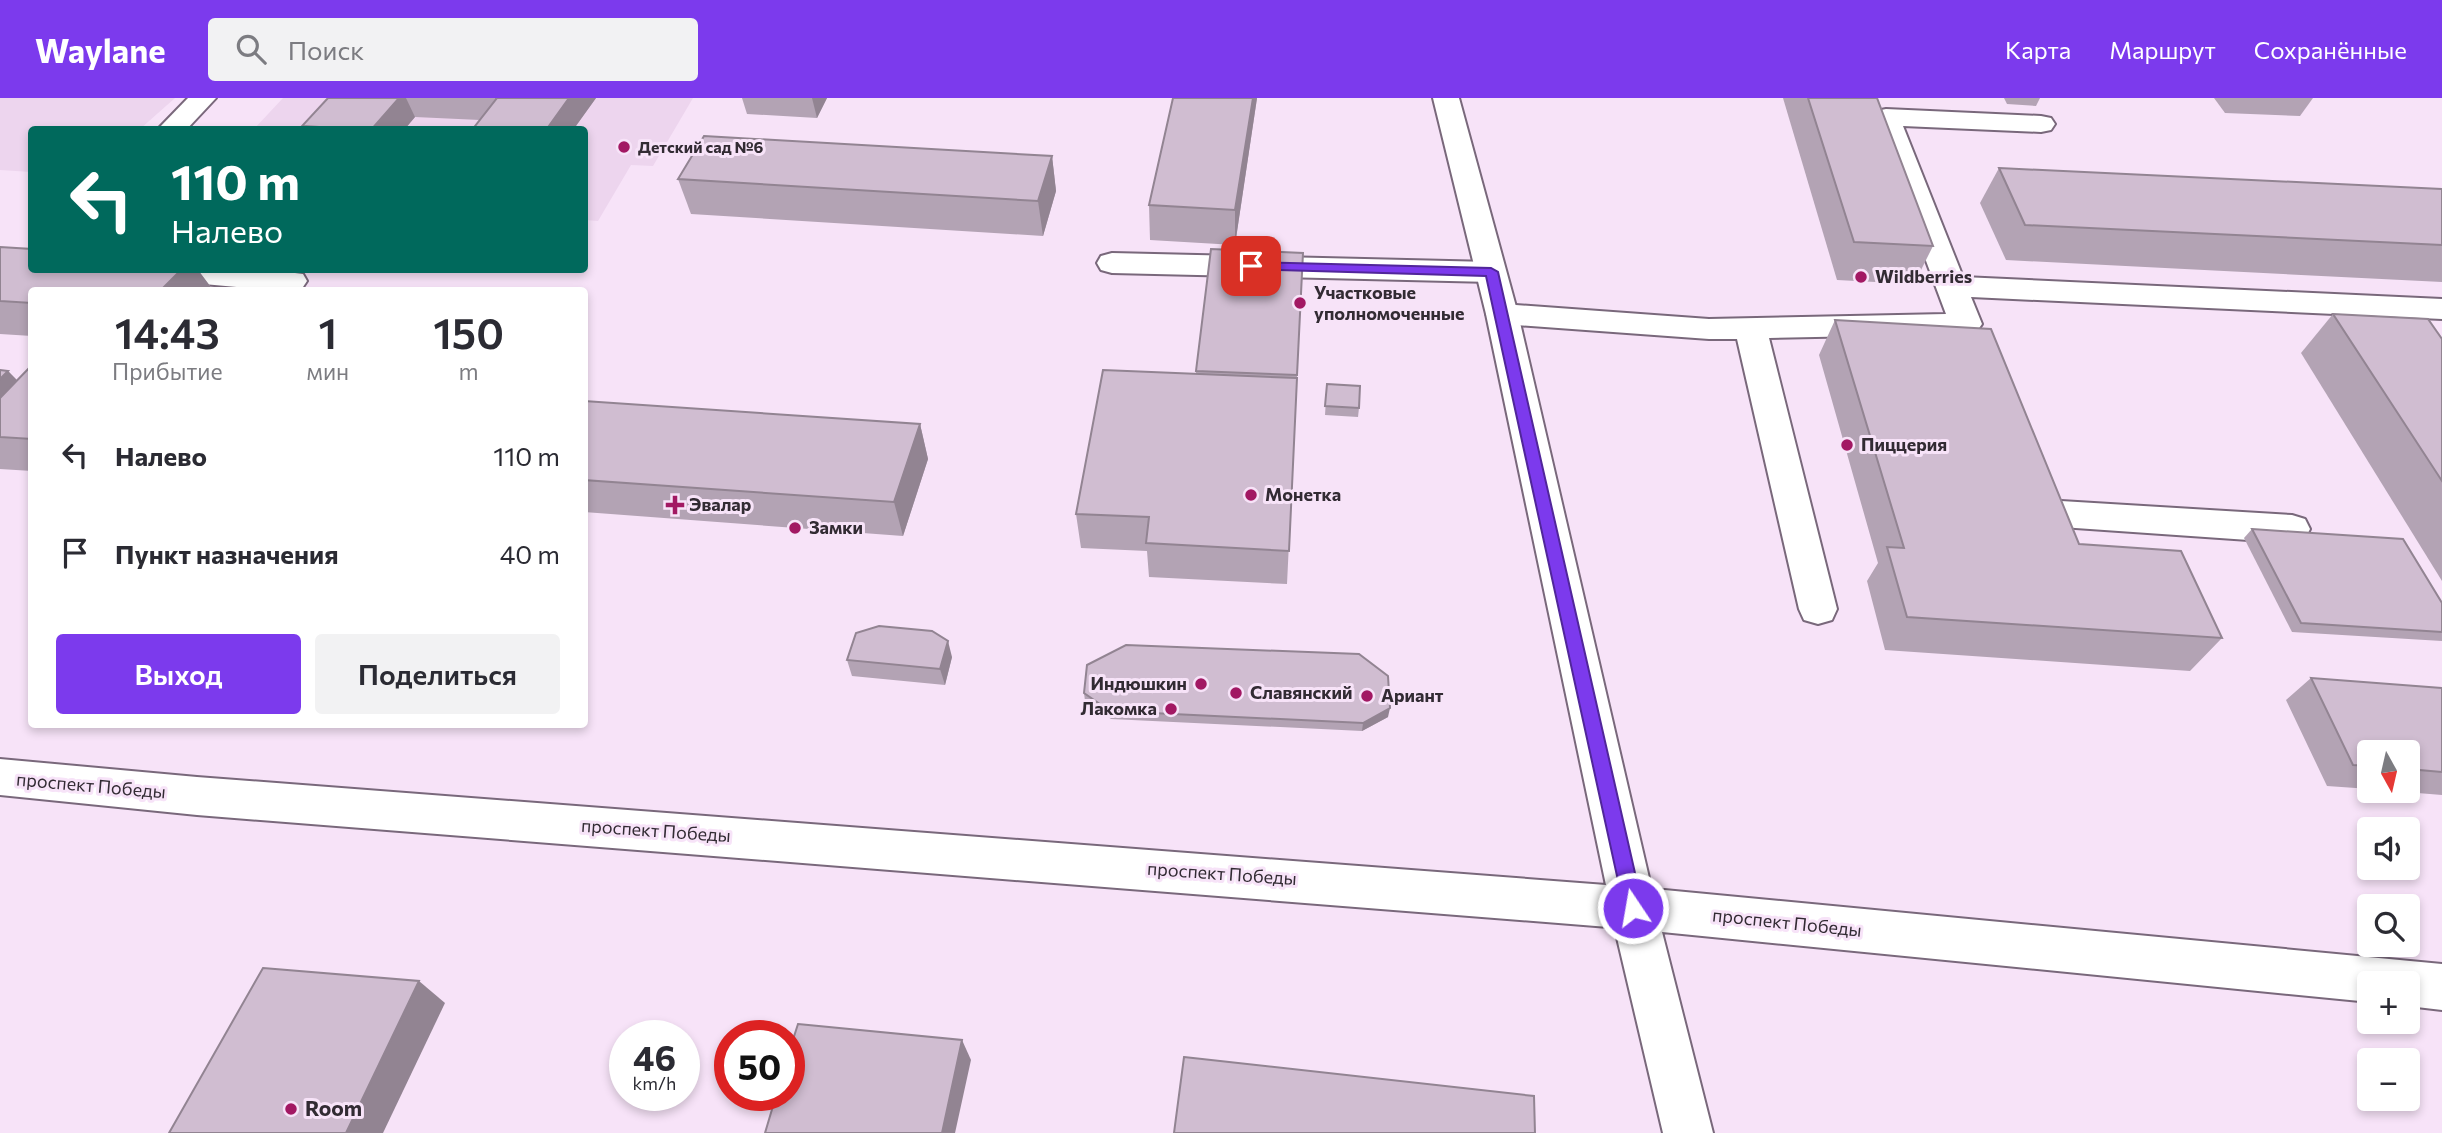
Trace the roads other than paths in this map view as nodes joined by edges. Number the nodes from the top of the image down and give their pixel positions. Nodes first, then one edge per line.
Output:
1 (203, 98) edge
2 (1446, 98) edge
3 (1882, 107) edge
4 (2041, 124) dead end
5 (174, 126) edge
6 (1112, 263) dead end
7 (1491, 272) junction
8 (195, 273) edge
9 (1951, 286) junction
10 (287, 287) edge
11 (2442, 309) edge
12 (1502, 314) junction
13 (1750, 328) junction
14 (2060, 513) edge
15 (2292, 529) edge
16 (1818, 609) dead end
17 (0, 777) edge
18 (1633, 908) junction
19 (2442, 987) edge
20 (1688, 1133) edge

1 - 5 main road
2 - 7 main road
3 - 4 main road
3 - 9 main road
6 - 7 main road
7 - 12 main road
8 - 10 main road
9 - 11 main road
9 - 13 main road
12 - 13 main road
12 - 18 main road
13 - 16 main road
14 - 15 main road
17 - 18 main road, проспект Победы
18 - 19 main road, проспект Победы
18 - 20 main road

